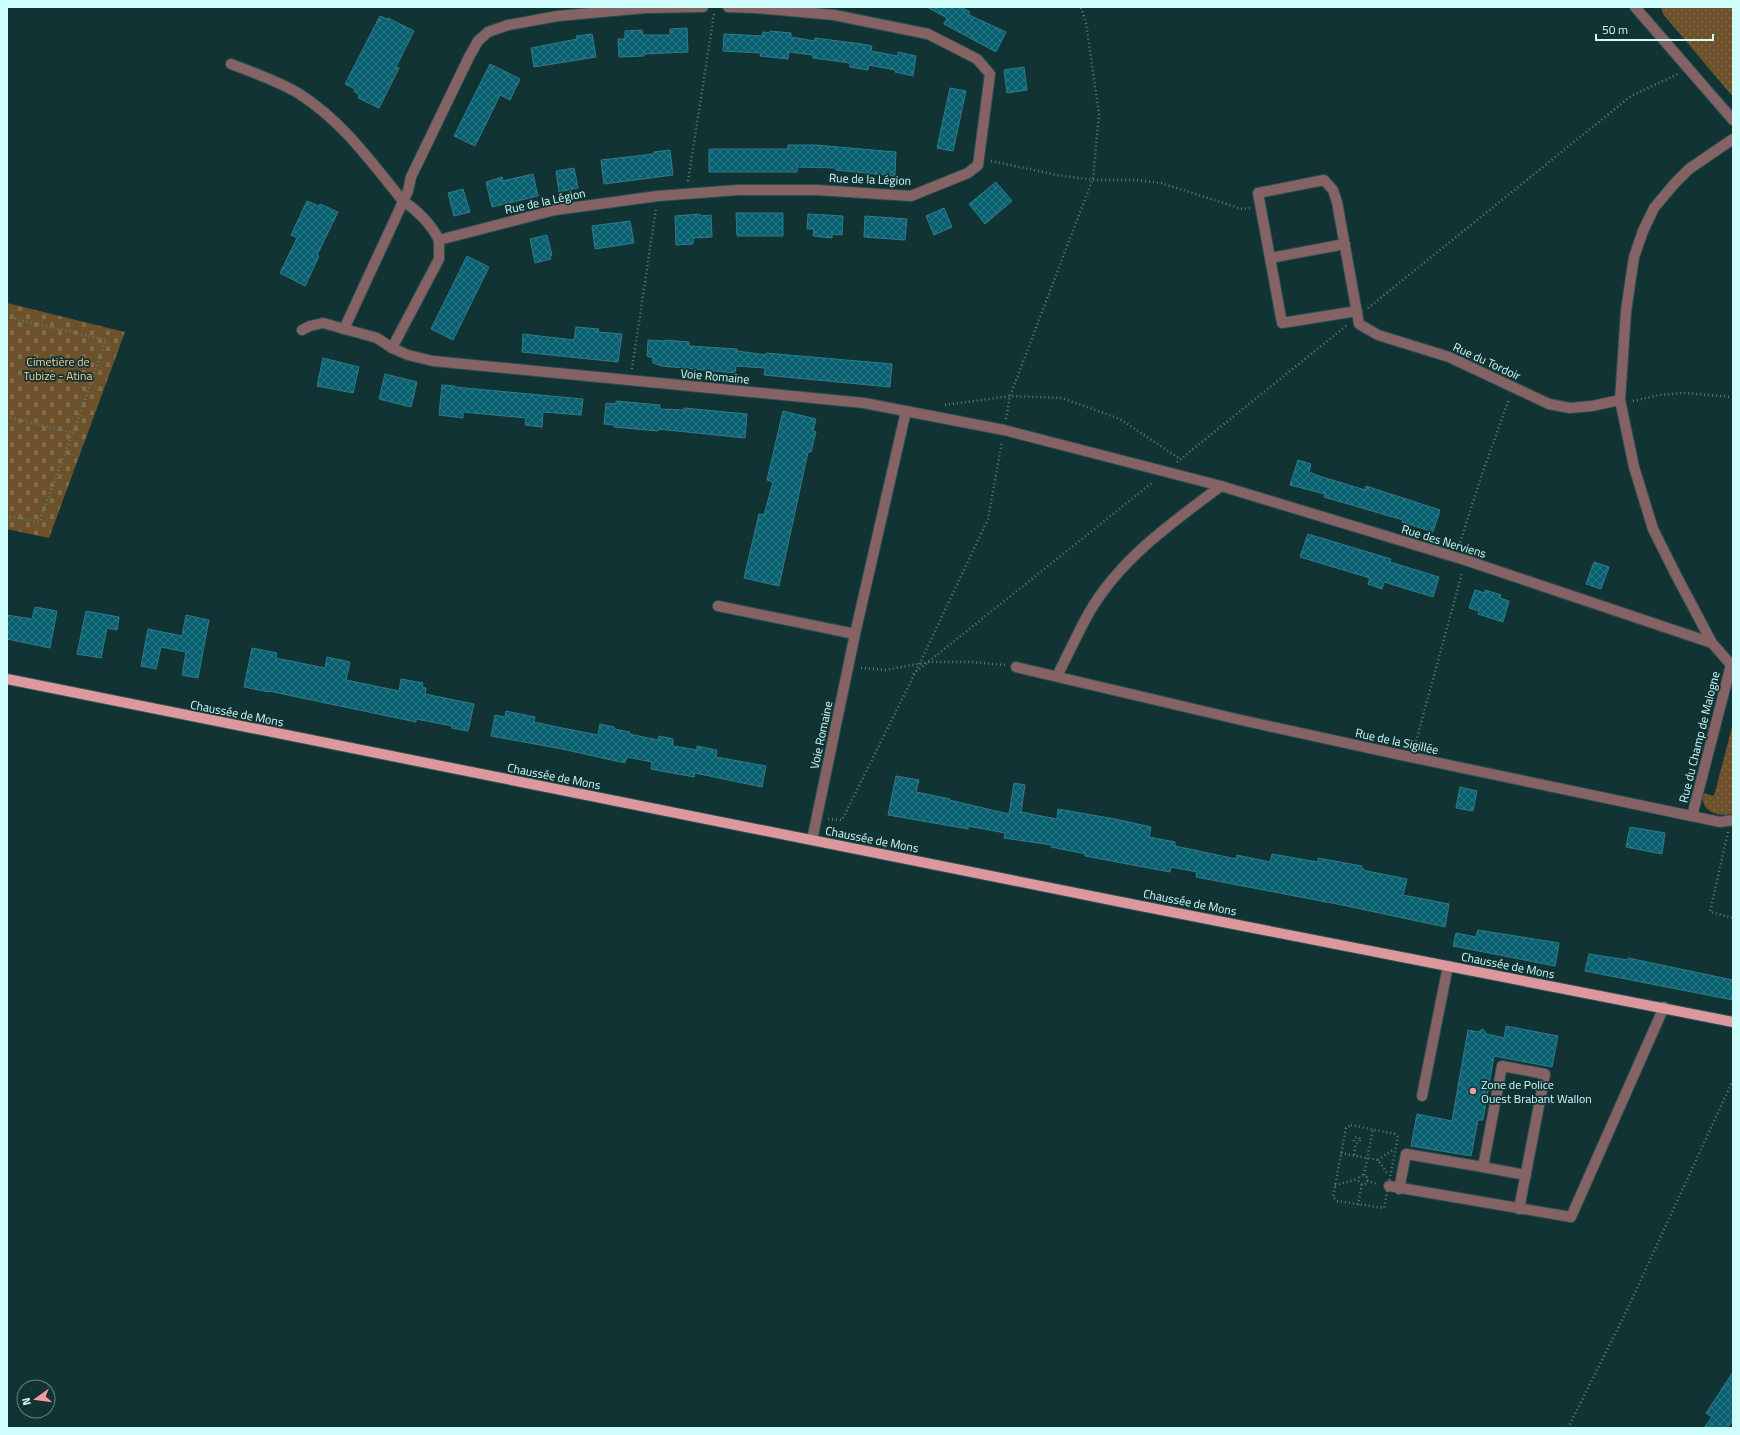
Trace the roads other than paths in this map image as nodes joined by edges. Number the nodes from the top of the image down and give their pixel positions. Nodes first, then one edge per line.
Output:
1 (703, 7) edge
2 (728, 7) edge
3 (1638, 9) edge
4 (231, 64) dead end
5 (1733, 120) edge
6 (1733, 139) edge
7 (403, 201) junction
8 (440, 240) junction
9 (1345, 244) junction
10 (1270, 258) junction
11 (1357, 314) junction
12 (344, 329) junction
13 (302, 330) dead end
14 (392, 348) junction
15 (1620, 402) junction
16 (906, 411) junction
17 (1220, 486) junction
18 (718, 606) dead end
19 (855, 634) junction
20 (1712, 643) junction
21 (1732, 666) edge
22 (1016, 667) road end
23 (1057, 676) junction
24 (7, 679) edge
25 (1692, 816) junction
26 (1731, 821) edge
27 (812, 840) junction
28 (1448, 966) junction
29 (1664, 1007) junction
30 (1733, 1022) edge
31 (1422, 1096) dead end
32 (1483, 1167) junction
33 (1526, 1175) junction
34 (1390, 1182) road end
35 (1399, 1189) junction
36 (1519, 1209) junction

1 - 7 street
2 - 8 street, Rue de la Légion
3 - 5 street
4 - 7 street
6 - 15 street
7 - 8 street
7 - 12 street
8 - 14 street
9 - 10 street
9 - 10 street, Rue du Tordoir
9 - 11 street, Rue du Tordoir
10 - 11 street, Rue du Tordoir
11 - 15 street, Rue du Tordoir
12 - 13 street, Voie Romaine
12 - 14 street, Voie Romaine
14 - 16 street, Voie Romaine
15 - 20 street
16 - 17 street, Rue des Nerviens
16 - 19 street, Voie Romaine
17 - 20 street, Rue des Nerviens
17 - 23 street
18 - 19 street
19 - 27 street, Voie Romaine
20 - 21 street
21 - 25 street, Rue du Champ de Malogne
22 - 23 street, Rue de la Sigillée
23 - 25 street, Rue de la Sigillée
24 - 27 main road, Chaussée de Mons
25 - 26 street, Rue de la Sigillée
27 - 28 main road, Chaussée de Mons
28 - 29 main road, Chaussée de Mons
28 - 31 street
29 - 30 main road, Chaussée de Mons
29 - 36 street
32 - 33 street
32 - 33 street
32 - 35 street
33 - 36 street
34 - 35 street
35 - 36 street

